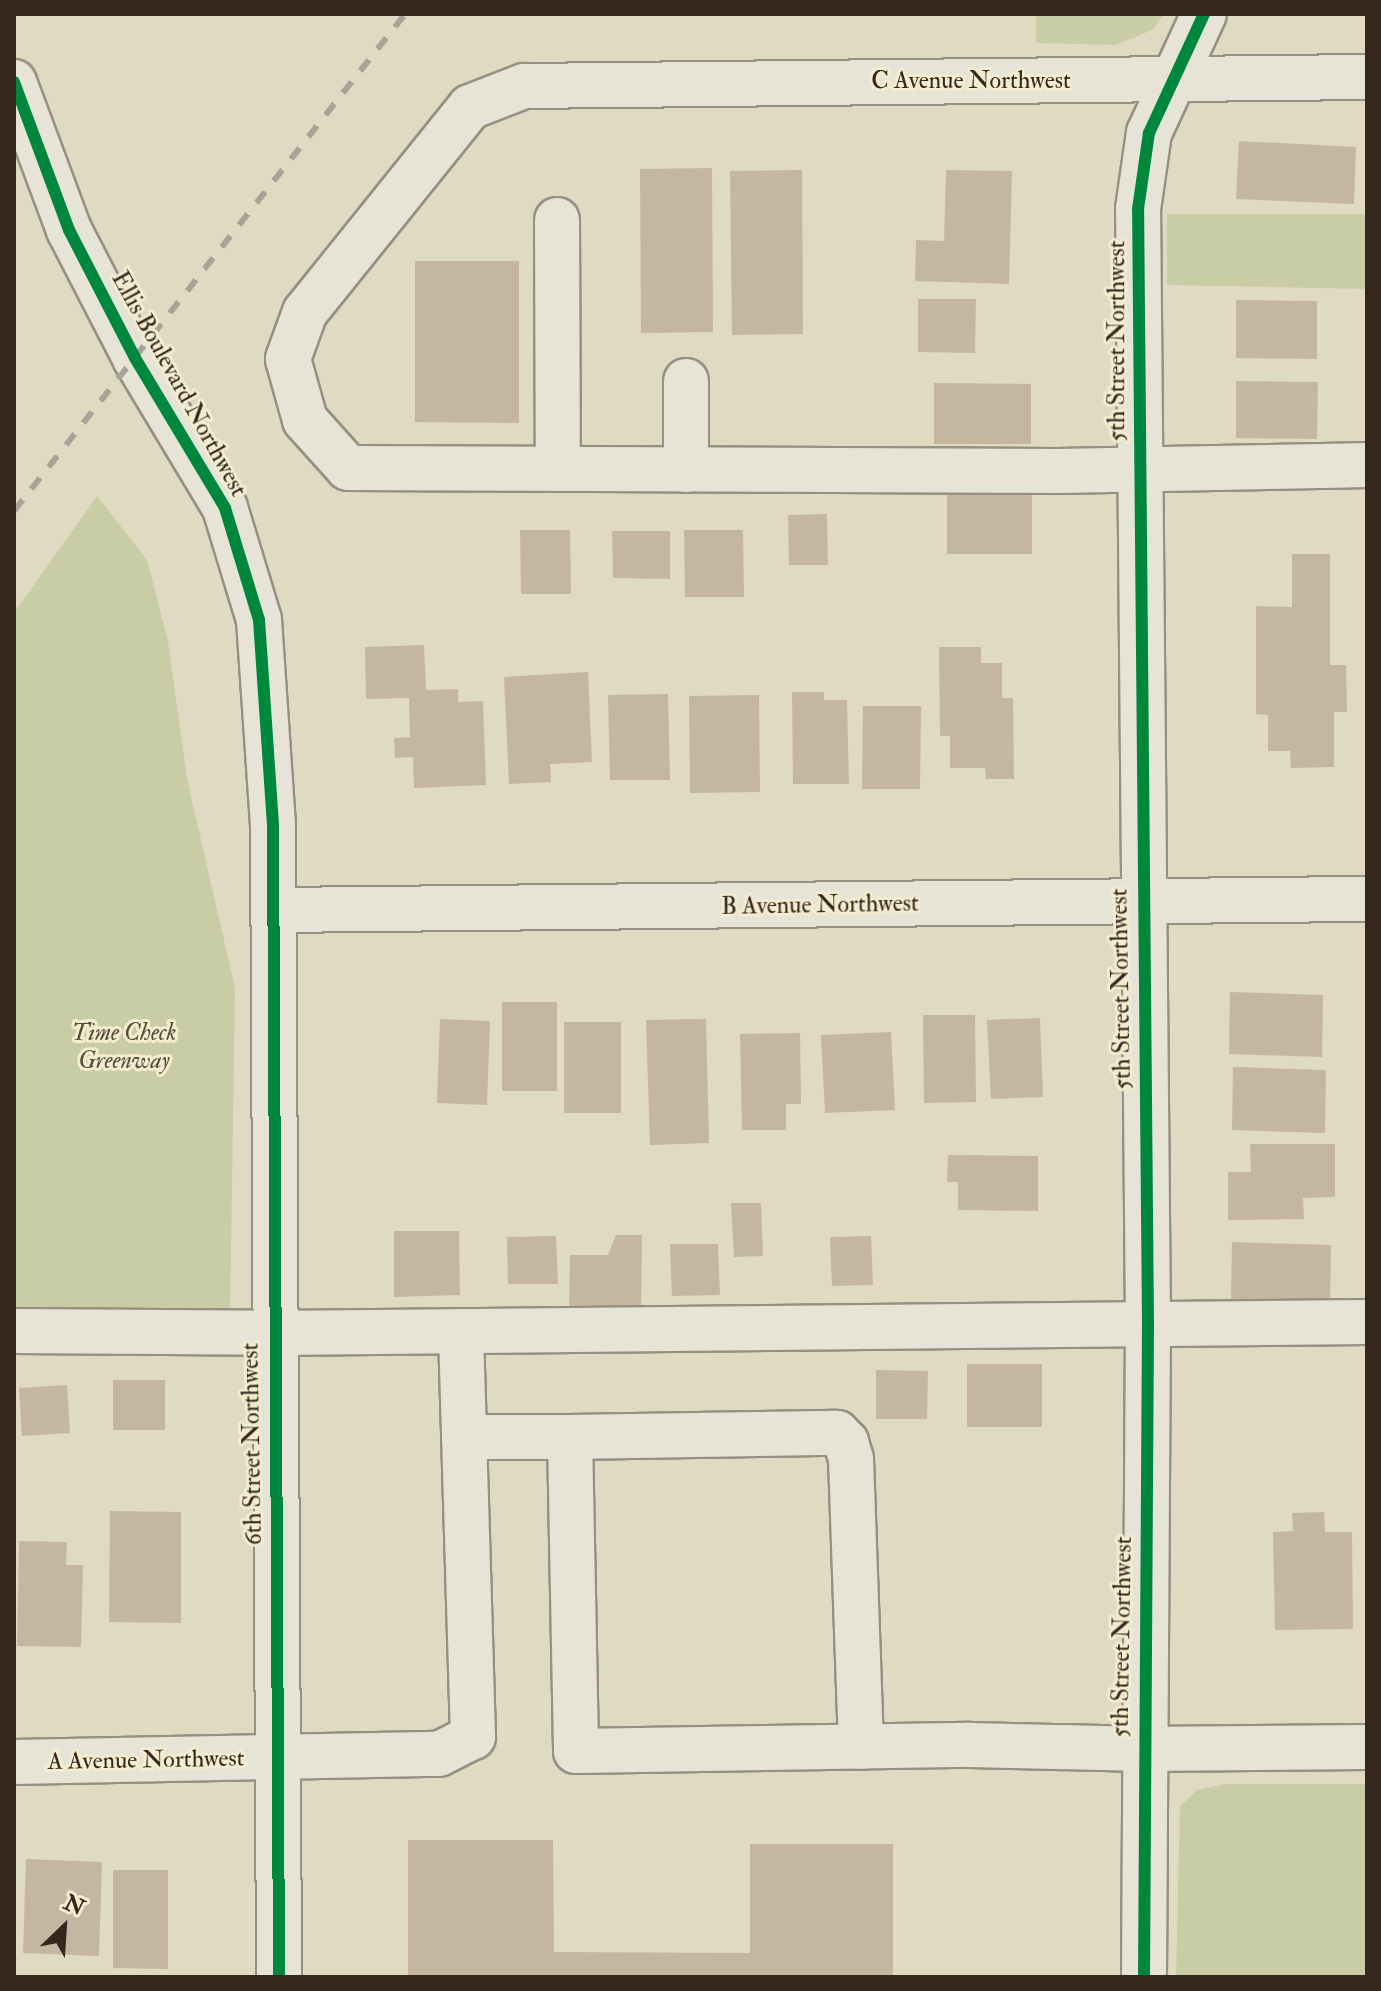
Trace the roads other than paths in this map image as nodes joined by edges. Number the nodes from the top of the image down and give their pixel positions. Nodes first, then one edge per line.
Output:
1 (1204, 14) edge
2 (1367, 77) edge
3 (1173, 80) junction
4 (14, 82) edge
5 (557, 220) dead end
6 (686, 381) dead end
7 (1367, 465) edge
8 (558, 469) junction
9 (686, 470) junction
10 (1140, 470) junction
11 (1367, 899) edge
12 (1142, 902) junction
13 (273, 910) junction
14 (1367, 1322) edge
15 (1148, 1324) junction
16 (14, 1331) edge
17 (461, 1331) junction
18 (273, 1333) junction
19 (464, 1437) junction
20 (570, 1437) junction
21 (861, 1747) junction
22 (1367, 1747) edge
23 (1143, 1749) junction
24 (278, 1758) junction
25 (14, 1762) edge
26 (279, 1977) edge
27 (1144, 1977) edge

1 - 3 street, 5th Street Northwest
2 - 3 street, C Avenue Northwest
3 - 8 street, C Avenue Northwest
3 - 10 street, 5th Street Northwest
4 - 13 street, Ellis Boulevard Northwest
5 - 8 street
6 - 9 street
7 - 10 street, C Avenue Northwest
8 - 9 street, C Avenue Northwest
9 - 10 street, C Avenue Northwest
10 - 12 street, 5th Street Northwest
11 - 12 street, B Avenue Northwest
12 - 13 street, B Avenue Northwest
12 - 15 street, 5th Street Northwest
13 - 18 street, 6th Street Northwest
14 - 15 street
15 - 17 street
15 - 23 street, 5th Street Northwest
16 - 18 street
17 - 18 street
17 - 19 street
18 - 24 street, 6th Street Northwest
19 - 20 street
19 - 24 street, A Avenue Northwest
20 - 21 street
20 - 21 street
21 - 23 street
22 - 23 street
23 - 27 street, 5th Street Northwest
24 - 25 street, A Avenue Northwest
24 - 26 street, 6th Street Northwest

